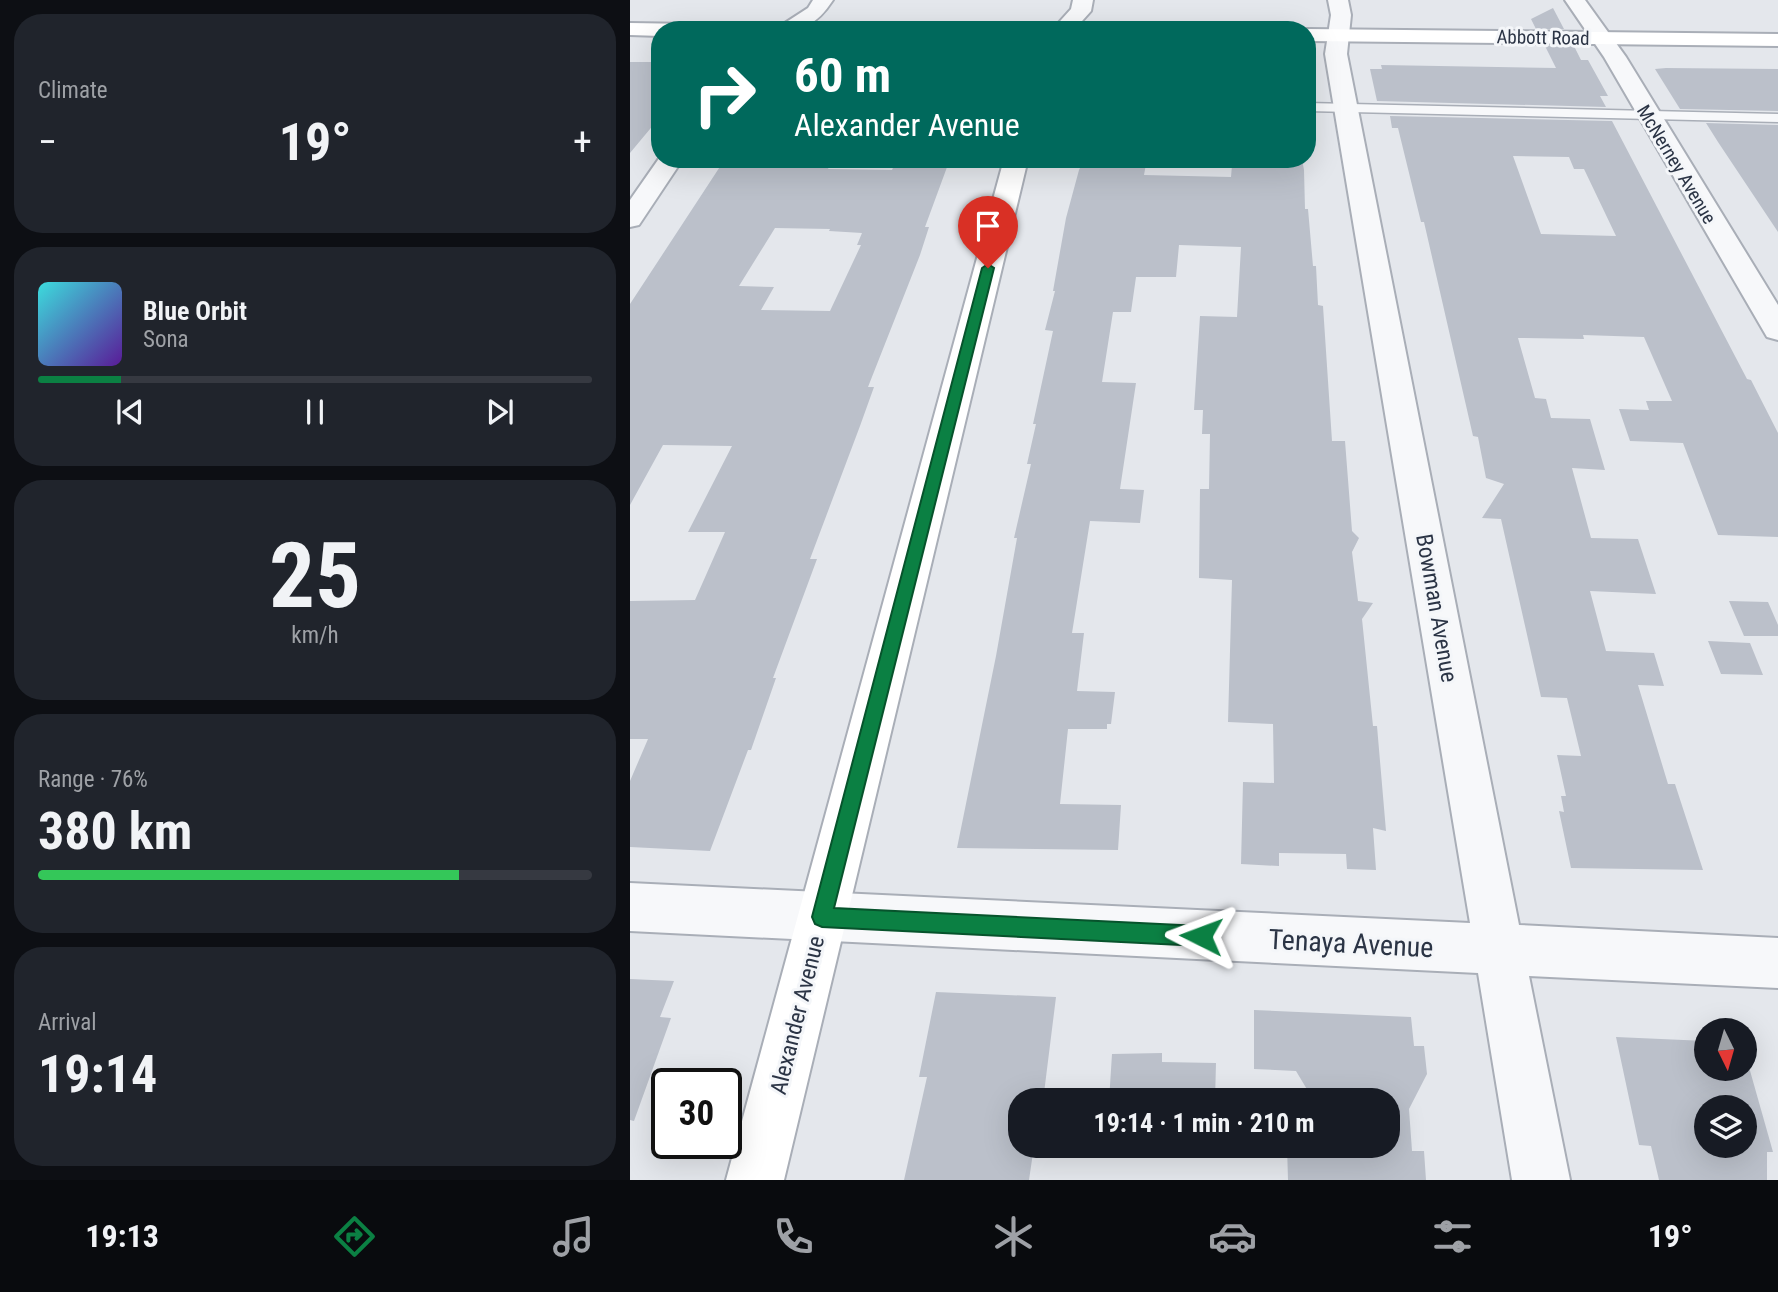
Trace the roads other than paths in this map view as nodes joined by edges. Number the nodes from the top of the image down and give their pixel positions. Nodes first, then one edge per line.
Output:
1 (823, 0) edge
2 (1083, 0) edge
3 (1338, 0) edge
4 (1575, 0) edge
5 (800, 21) edge
6 (1071, 21) edge
7 (630, 29) edge
8 (651, 29) edge
9 (1316, 35) edge
10 (1338, 36) junction
11 (1599, 38) junction
12 (1778, 40) edge
13 (1316, 107) edge
14 (1345, 108) junction
15 (1647, 115) junction
16 (1778, 118) edge
17 (665, 168) edge
18 (1014, 168) edge
19 (630, 219) edge
20 (1778, 330) edge
21 (630, 908) edge
22 (822, 917) junction
23 (1500, 951) junction
24 (1778, 963) edge
25 (754, 1180) edge
26 (1541, 1180) edge

1 - 5 street
2 - 6 street
3 - 10 street, Bowman Avenue
4 - 11 street, McNerney Avenue
7 - 8 street
9 - 10 street, Abbott Road
10 - 11 street, Abbott Road
10 - 14 street, Bowman Avenue
11 - 12 street, Abbott Road
11 - 15 street, McNerney Avenue
13 - 14 lane
14 - 15 lane
14 - 23 street, Bowman Avenue
15 - 16 lane
15 - 20 street, McNerney Avenue
17 - 19 street
18 - 22 street, Alexander Avenue
21 - 22 street, Tenaya Avenue
22 - 23 street, Tenaya Avenue
22 - 25 street, Alexander Avenue
23 - 24 street, Tenaya Avenue
23 - 26 street, Bowman Avenue

